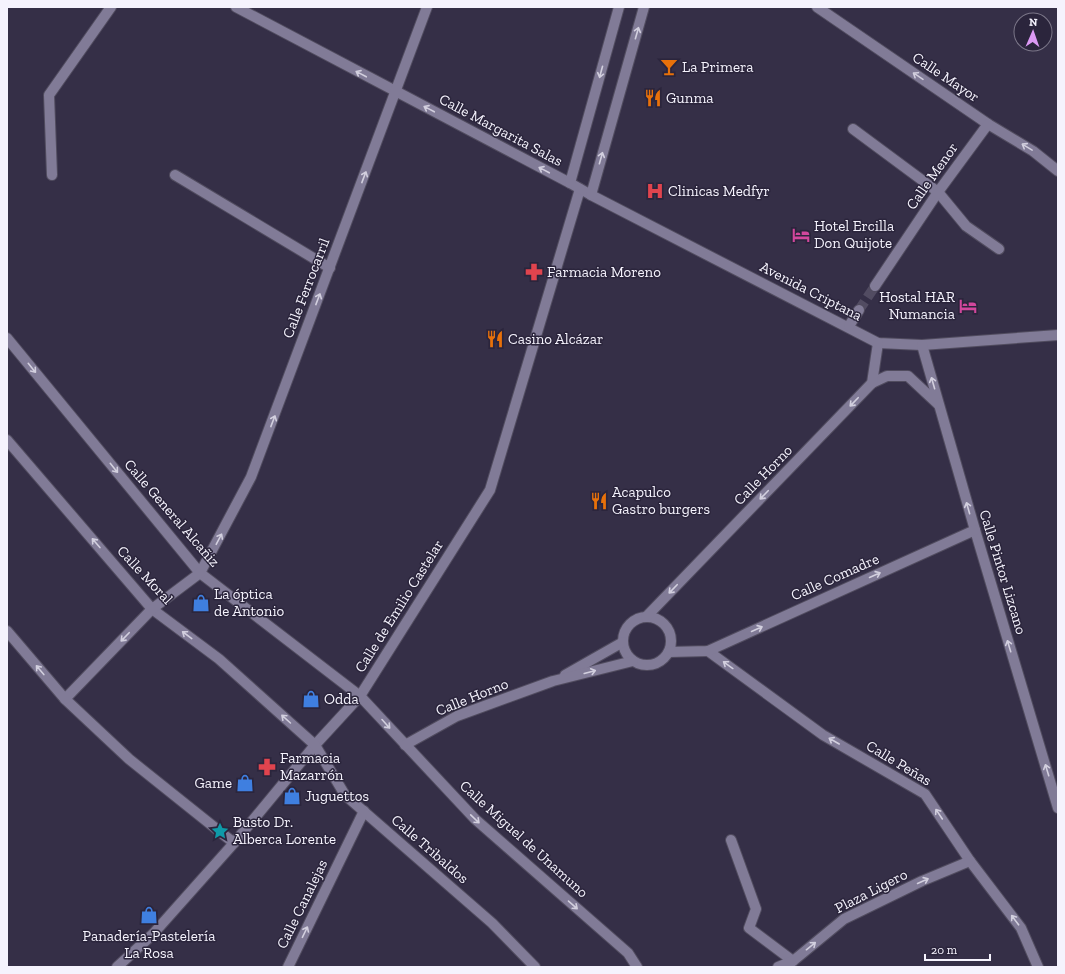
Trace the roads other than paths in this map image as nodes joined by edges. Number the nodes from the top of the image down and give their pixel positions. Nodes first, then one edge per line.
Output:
1 (111, 7) edge
2 (236, 7) edge
3 (427, 7) edge
4 (618, 7) edge
5 (644, 7) edge
6 (817, 7) edge
7 (396, 92) junction
8 (988, 124) junction
9 (853, 129) dead end
10 (1058, 171) edge
11 (52, 175) dead end
12 (175, 176) dead end
13 (570, 183) junction
14 (580, 189) junction
15 (938, 192) junction
16 (591, 195) junction
17 (999, 250) dead end
18 (330, 268) junction
19 (875, 286) tunnel mouth
20 (859, 310) tunnel mouth
21 (849, 326) junction
22 (1058, 335) edge
23 (7, 338) edge
24 (878, 342) junction
25 (922, 345) junction
26 (872, 383) junction
27 (939, 406) junction
28 (7, 440) edge
29 (975, 530) junction
30 (200, 573) junction
31 (152, 609) junction
32 (646, 616) junction
33 (7, 631) edge
34 (622, 642) junction
35 (708, 651) junction
36 (669, 652) junction
37 (633, 661) junction
38 (553, 682) junction
39 (360, 696) junction
40 (65, 699) junction
41 (315, 745) junction
42 (404, 745) junction
43 (1058, 808) edge
44 (364, 811) junction
45 (732, 840) dead end
46 (234, 843) junction
47 (970, 861) junction
48 (793, 961) junction
49 (117, 967) edge
50 (288, 967) edge
51 (535, 967) edge
52 (637, 967) edge
53 (778, 967) edge
54 (1038, 967) edge

1 - 11 street
7 -> 2 street, Calle Margarita Salas
3 - 7 street, Calle Ferrocarril
4 -> 13 street
16 -> 5 street
8 -> 6 street, Calle Mayor
13 -> 7 street, Calle Margarita Salas
18 -> 7 street, Calle Ferrocarril
10 -> 8 street, Calle Mayor
8 - 15 street, Calle Menor
9 - 15 street
12 - 18 street
13 - 14 street, Calle Margarita Salas
14 - 16 street, Calle Margarita Salas
14 - 39 street, Calle de Emilio Castelar
15 - 17 street
15 - 19 street, Calle Menor
16 - 21 street, Avenida Criptana
30 -> 18 street, Calle Ferrocarril
20 - 21 street
21 - 24 street, Avenida Criptana
22 - 25 street, Avenida Criptana
23 -> 30 street, Calle General Alcañiz
24 - 25 street, Avenida Criptana
24 - 26 street
27 -> 25 street, Calle Pintor Lizcano
26 - 27 street
26 -> 32 street, Calle Horno
29 -> 27 street, Calle Pintor Lizcano
31 -> 28 street, Calle Moral
35 -> 29 street, Calle Comadre
43 -> 29 street, Calle Pintor Lizcano
30 - 31 street
30 - 39 street, Calle General Alcañiz
31 -> 40 street
41 -> 31 street, Calle Moral
32 - 34 street
32 - 36 street
40 -> 33 street
34 - 37 street
34 - 38 street, Calle Horno
35 - 36 street
47 -> 35 street, Calle Peñas
36 - 37 street
38 -> 37 street, Calle Horno
38 - 42 street, Calle Horno
39 - 41 street, Calle de Emilio Castelar
39 -> 42 street, Calle Miguel de Unamuno
40 - 46 street
41 - 44 street, Calle Tribaldos
41 - 46 street, Calle de Emilio Castelar
42 -> 52 street, Calle Miguel de Unamuno
50 -> 44 street, Calle Canalejas
44 - 51 street, Calle Tribaldos
45 - 48 street
46 - 49 street, Calle de Emilio Castelar
48 -> 47 street, Plaza Ligero
54 -> 47 street, Calle Peñas
48 - 53 street, Plaza Ligero

